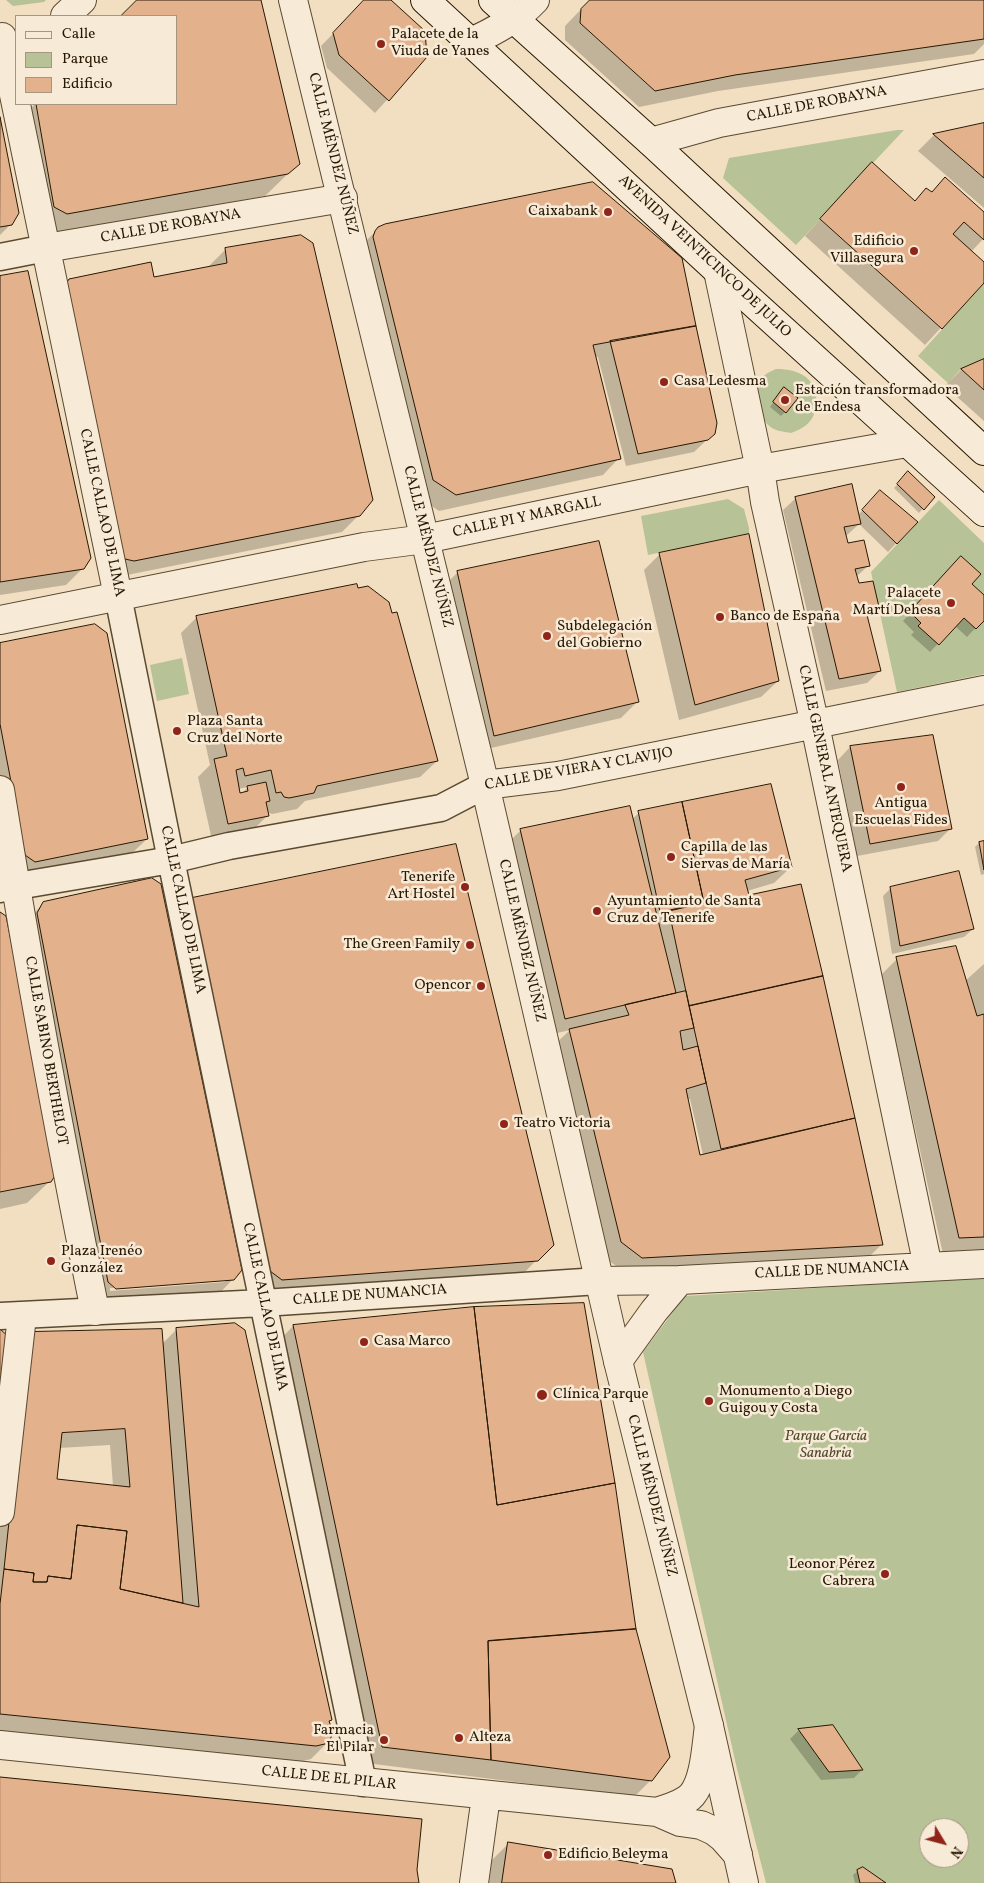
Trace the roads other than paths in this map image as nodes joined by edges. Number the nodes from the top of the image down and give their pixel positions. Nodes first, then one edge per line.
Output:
1 (82, 0) edge
2 (294, 0) edge
3 (425, 0) edge
4 (493, 0) edge
5 (535, 0) edge
6 (66, 15) edge
7 (513, 18) junction
8 (6, 38) edge
9 (471, 42) junction
10 (984, 74) edge
11 (15, 85) edge
12 (19, 105) edge
13 (651, 142) junction
14 (343, 198) junction
15 (46, 248) junction
16 (0, 257) edge
17 (718, 271) junction
18 (908, 443) junction
19 (984, 450) edge
20 (760, 469) junction
21 (984, 512) edge
22 (425, 539) junction
23 (118, 596) junction
24 (0, 620) edge
25 (984, 690) edge
26 (815, 725) junction
27 (485, 785) junction
28 (0, 790) edge
29 (171, 860) junction
30 (8, 888) edge
31 (984, 1264) edge
32 (928, 1267) junction
33 (680, 1280) junction
34 (599, 1281) junction
35 (263, 1303) junction
36 (95, 1312) junction
37 (11, 1316) edge
38 (618, 1361) junction
39 (0, 1512) edge
40 (709, 1726) junction
41 (0, 1745) edge
42 (363, 1783) junction
43 (486, 1796) junction
44 (657, 1812) junction
45 (738, 1855) junction
46 (474, 1883) edge
47 (744, 1883) edge

1 - 6 street
2 - 14 street, CALLE MÉNDEZ NÚÑEZ
3 - 9 street, AVENIDA VEINTICINCO DE JULIO
4 - 7 street
5 - 7 street
7 - 9 street
7 - 13 street
8 - 11 street, CALLE CALLAO DE LIMA
9 - 17 street, AVENIDA VEINTICINCO DE JULIO
10 - 13 street, CALLE DE ROBAYNA
12 - 15 street, CALLE CALLAO DE LIMA
13 - 19 street
14 - 15 street, CALLE DE ROBAYNA
14 - 22 street, CALLE MÉNDEZ NÚÑEZ
15 - 16 street, CALLE DE ROBAYNA
15 - 23 street, CALLE CALLAO DE LIMA
17 - 18 street, AVENIDA VEINTICINCO DE JULIO
17 - 20 street, CALLE GENERAL ANTEQUERA
18 - 20 street, CALLE PI Y MARGALL
18 - 21 street, AVENIDA VEINTICINCO DE JULIO
20 - 22 street, CALLE PI Y MARGALL
20 - 26 street, CALLE GENERAL ANTEQUERA
22 - 23 street, CALLE PI Y MARGALL
22 - 27 street, CALLE MÉNDEZ NÚÑEZ
23 - 24 street, CALLE PI Y MARGALL
23 - 29 street, CALLE CALLAO DE LIMA
25 - 26 street, CALLE DE VIERA Y CLAVIJO
26 - 27 street, CALLE DE VIERA Y CLAVIJO
26 - 32 street, CALLE GENERAL ANTEQUERA
27 - 29 street, CALLE DE VIERA Y CLAVIJO
27 - 34 street, CALLE MÉNDEZ NÚÑEZ
28 - 30 street, CALLE SABINO BERTHELOT
29 - 30 street, CALLE DE VIERA Y CLAVIJO
29 - 35 street, CALLE CALLAO DE LIMA
30 - 36 street, CALLE SABINO BERTHELOT
31 - 32 street, CALLE DE NUMANCIA
32 - 33 street, CALLE DE NUMANCIA
33 - 34 street, CALLE DE NUMANCIA
33 - 38 street
34 - 35 street, CALLE DE NUMANCIA
34 - 38 street, CALLE MÉNDEZ NÚÑEZ
35 - 36 street, CALLE DE NUMANCIA
35 - 42 street, CALLE CALLAO DE LIMA
36 - 37 street, CALLE DE NUMANCIA
37 - 39 street
38 - 40 street, CALLE MÉNDEZ NÚÑEZ
40 - 44 street, CALLE DE EL PILAR
40 - 45 street, CALLE MÉNDEZ NÚÑEZ
41 - 42 street, CALLE DE EL PILAR
42 - 43 street, CALLE DE EL PILAR
43 - 44 street, CALLE DE EL PILAR
43 - 46 street
44 - 45 street, CALLE DE EL PILAR
45 - 47 street, CALLE MÉNDEZ NÚÑEZ

